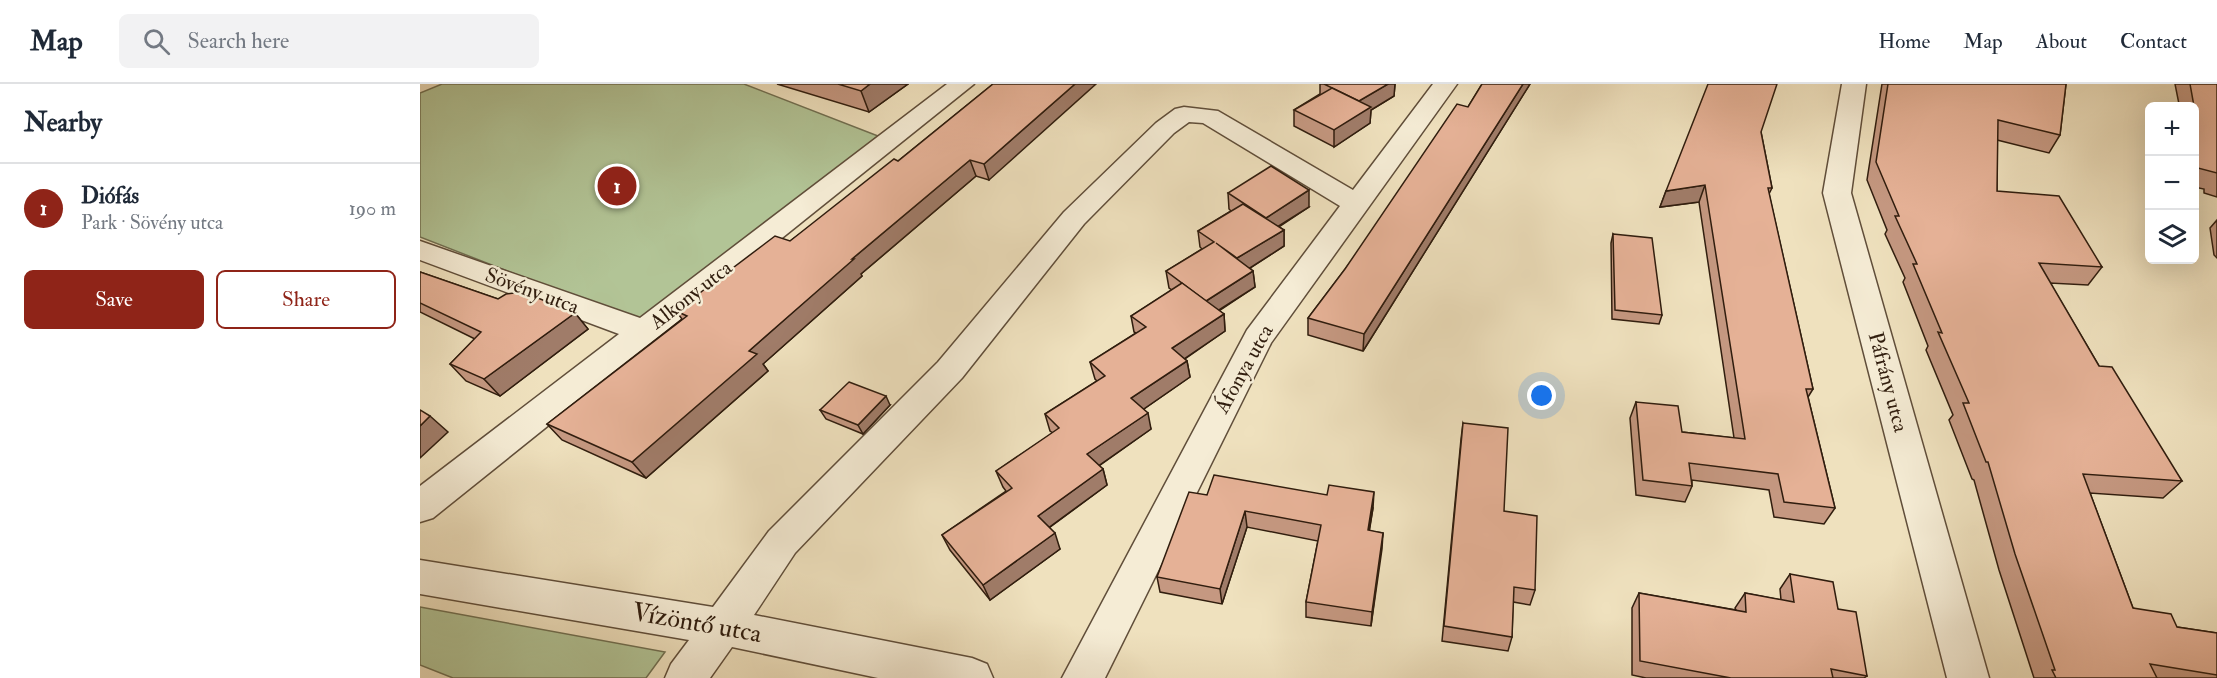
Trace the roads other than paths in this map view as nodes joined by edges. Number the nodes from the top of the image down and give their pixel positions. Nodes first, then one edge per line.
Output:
1 (962, 84) edge
2 (1445, 84) edge
3 (1854, 84) edge
4 (1356, 204) junction
5 (434, 255) edge
6 (644, 331) junction
7 (420, 507) edge
8 (420, 577) edge
9 (724, 627) junction
10 (686, 678) edge
11 (972, 678) edge
12 (1083, 678) edge
13 (1968, 678) edge

1 - 6 street, Alkony utca
2 - 4 street, Áfonya utca
3 - 13 street, Páfrány utca
4 - 9 street
4 - 12 street, Áfonya utca
5 - 6 street, Sövény utca
6 - 7 street, Alkony utca
8 - 9 street, Vízöntő utca
9 - 10 street
9 - 11 street, Vízöntő utca

